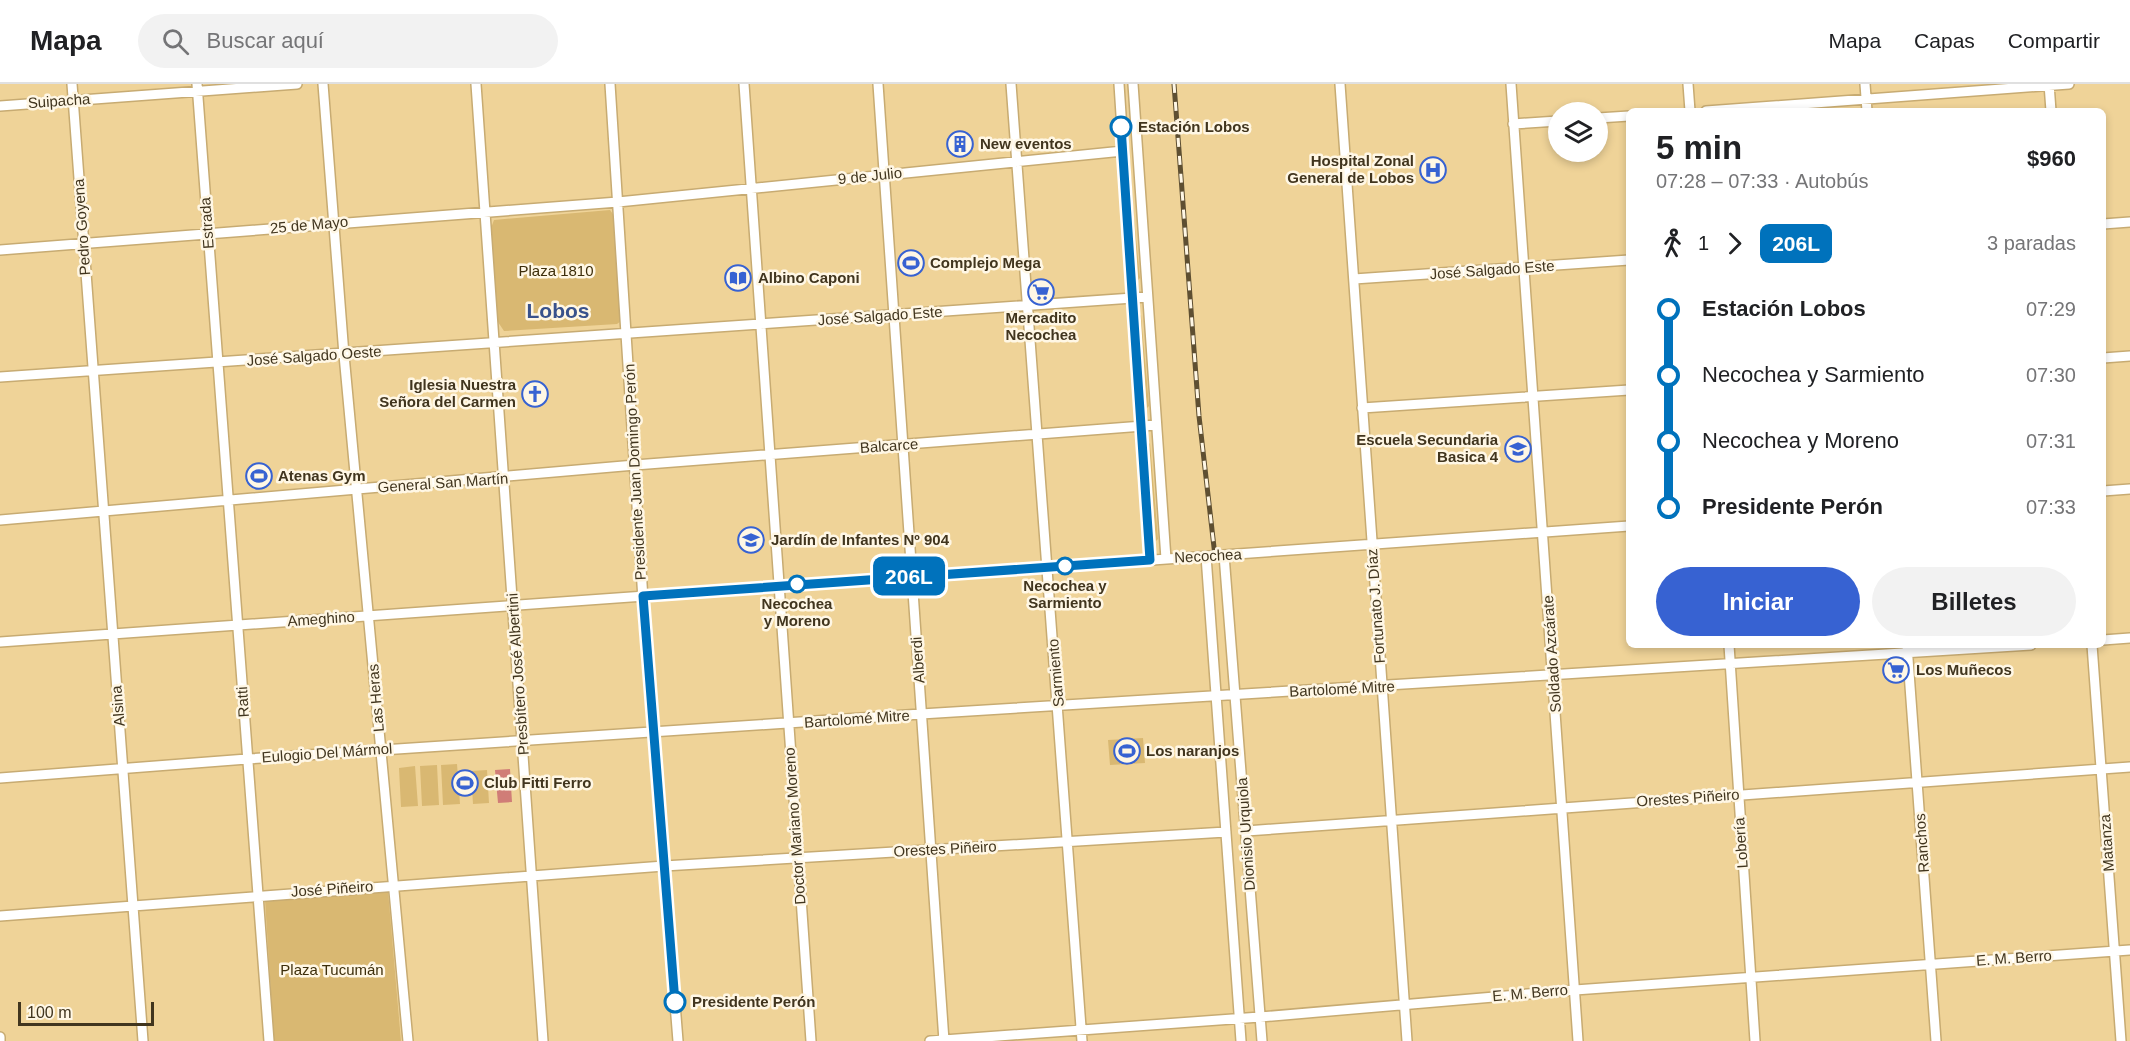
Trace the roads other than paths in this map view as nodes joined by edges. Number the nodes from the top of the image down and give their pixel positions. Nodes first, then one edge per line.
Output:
1 (72, 84) edge
2 (297, 84) edge
3 (323, 84) edge
4 (476, 84) edge
5 (610, 84) edge
6 (744, 84) edge
7 (878, 84) edge
8 (1011, 84) edge
9 (1119, 84) edge
10 (1133, 84) edge
11 (1340, 84) edge
12 (1511, 84) edge
13 (1688, 84) edge
14 (1865, 84) edge
15 (2069, 84) edge
16 (2049, 85) edge
17 (197, 87) edge
18 (1867, 99) junction
19 (73, 100) junction
20 (0, 106) edge
21 (1690, 108) edge
22 (1746, 108) edge
23 (1868, 108) edge
24 (2051, 108) edge
25 (1626, 116) edge
26 (1608, 117) edge
27 (1135, 118) junction
28 (1121, 119) junction
29 (1548, 122) edge
30 (1514, 124) junction
31 (1123, 151) junction
32 (1017, 161) junction
33 (884, 174) junction
34 (1140, 185) junction
35 (1125, 186) junction
36 (750, 188) junction
37 (618, 202) junction
38 (486, 212) junction
39 (2130, 222) edge
40 (334, 223) junction
41 (2106, 224) edge
42 (208, 233) junction
43 (83, 243) junction
44 (0, 250) edge
45 (1626, 260) edge
46 (1525, 268) junction
47 (1354, 279) junction
48 (1148, 297) junction
49 (1133, 298) junction
50 (1028, 306) junction
51 (894, 315) junction
52 (760, 324) junction
53 (627, 334) junction
54 (496, 342) junction
55 (344, 355) junction
56 (2130, 356) edge
57 (2106, 358) edge
58 (217, 363) junction
59 (94, 370) junction
60 (0, 377) edge
61 (1626, 390) edge
62 (1534, 396) junction
63 (1362, 408) junction
64 (1156, 425) junction
65 (1142, 426) junction
66 (1039, 434) junction
67 (903, 445) junction
68 (770, 455) junction
69 (635, 465) junction
70 (504, 478) junction
71 (357, 489) junction
72 (2130, 489) edge
73 (2106, 491) edge
74 (228, 500) junction
75 (103, 511) junction
76 (0, 520) edge
77 (1626, 525) edge
78 (1544, 531) junction
79 (1372, 544) junction
80 (1224, 555) junction
81 (1206, 556) junction
82 (1166, 559) junction
83 (1150, 560) junction
84 (1047, 568) junction
85 (912, 576) junction
86 (779, 585) junction
87 (643, 596) junction
88 (513, 607) junction
89 (369, 616) junction
90 (237, 626) junction
91 (112, 634) junction
92 (2130, 638) edge
93 (2106, 640) edge
94 (0, 642) edge
95 (1729, 648) edge
96 (1938, 648) edge
97 (2092, 648) edge
98 (1907, 649) edge
99 (1730, 663) junction
100 (1554, 676) junction
101 (1381, 687) junction
102 (1236, 695) junction
103 (1216, 696) junction
104 (1059, 706) junction
105 (921, 714) junction
106 (788, 724) junction
107 (654, 734) junction
108 (522, 740) junction
109 (380, 750) junction
110 (247, 759) junction
111 (2130, 767) edge
112 (123, 769) junction
113 (2102, 769) junction
114 (0, 778) edge
115 (1917, 782) junction
116 (1738, 794) junction
117 (1562, 807) junction
118 (1391, 819) junction
119 (1246, 831) junction
120 (1226, 832) junction
121 (1066, 843) junction
122 (931, 850) junction
123 (796, 857) junction
124 (664, 866) junction
125 (533, 876) junction
126 (394, 885) junction
127 (256, 895) junction
128 (133, 906) junction
129 (0, 916) edge
130 (2130, 950) edge
131 (2113, 951) junction
132 (1931, 965) junction
133 (1750, 978) junction
134 (1575, 990) junction
135 (1404, 1003) junction
136 (1260, 1017) junction
137 (1239, 1019) junction
138 (1081, 1030) junction
139 (944, 1040) edge
140 (143, 1041) edge
141 (269, 1041) edge
142 (408, 1041) edge
143 (543, 1041) edge
144 (678, 1041) edge
145 (811, 1041) edge
146 (930, 1041) edge
147 (1082, 1041) edge
148 (1241, 1041) edge
149 (1262, 1041) edge
150 (1407, 1041) edge
151 (1578, 1041) edge
152 (1755, 1041) edge
153 (1936, 1041) edge
154 (2121, 1041) edge

1 - 19 street, Pedro Goyena
2 - 17 street, Suipacha
3 - 40 street, Las Heras
4 - 38 street, Presbítero José Albertini
5 - 37 street, Presidente Juan Domingo Perón
6 - 36 street, Doctor Mariano Moreno
7 - 33 street, Alberdi
8 - 32 street, Sarmiento
9 - 28 street
10 - 27 street
11 - 47 street, Fortunato J. Díaz
12 - 30 street, Soldado Azcárate
13 - 21 street
14 - 18 street
15 - 16 street
16 - 18 street
16 - 24 street
17 - 19 street, Suipacha
17 - 42 street, Estrada
18 - 22 street
18 - 23 street
19 - 20 street, Suipacha
19 - 43 street, Pedro Goyena
25 - 26 street
27 - 28 street
27 - 34 street
28 - 31 street
29 - 30 street
30 - 46 street, Soldado Azcárate
31 - 32 street, 9 de Julio
31 - 35 street
32 - 33 street, 9 de Julio
32 - 50 street, Sarmiento
33 - 36 street, 9 de Julio
33 - 51 street, Alberdi
34 - 35 street
34 - 48 street
35 - 49 street
36 - 37 street, 9 de Julio
36 - 52 street, Doctor Mariano Moreno
37 - 38 street, 25 de Mayo
37 - 53 street, Presidente Juan Domingo Perón
38 - 40 street, 25 de Mayo
38 - 54 street, Presbítero José Albertini
39 - 41 street
40 - 42 street, 25 de Mayo
40 - 55 street, Las Heras
42 - 43 street, 25 de Mayo
42 - 58 street, Estrada
43 - 44 street, 25 de Mayo
43 - 59 street, Pedro Goyena
45 - 46 street, José Salgado Este
46 - 47 street, José Salgado Este
46 - 62 street, Soldado Azcárate
47 - 63 street, Fortunato J. Díaz
48 - 49 street, José Salgado Este
48 - 64 street
49 - 50 street, José Salgado Este
49 - 65 street
50 - 51 street, José Salgado Este
50 - 66 street, Sarmiento
51 - 52 street, José Salgado Este
51 - 67 street, Alberdi
52 - 53 street, José Salgado Este
52 - 68 street, Doctor Mariano Moreno
53 - 54 street, José Salgado Oeste
53 - 69 street, Presidente Juan Domingo Perón
54 - 55 street, José Salgado Oeste
54 - 70 street, Presbítero José Albertini
55 - 58 street, José Salgado Oeste
55 - 71 street, Las Heras
56 - 57 street
58 - 59 street, José Salgado Oeste
58 - 74 street, Ratti
59 - 60 street, José Salgado Oeste
59 - 75 street, Alsina
61 - 62 street
62 - 63 street
62 - 78 street, Soldado Azcárate
63 - 79 street, Fortunato J. Díaz
64 - 65 street, Balcarce
64 - 82 street
65 - 66 street, Balcarce
65 - 83 street
66 - 67 street, Balcarce
66 - 84 street, Sarmiento
67 - 68 street, Balcarce
67 - 85 street, Alberdi
68 - 69 street, Balcarce
68 - 86 street, Doctor Mariano Moreno
69 - 70 street, General San Martín
69 - 87 street, Presidente Juan Domingo Perón
70 - 71 street, General San Martín
70 - 88 street, Presbítero José Albertini
71 - 74 street, General San Martín
71 - 89 street, Las Heras
72 - 73 street
74 - 75 street, General San Martín
74 - 90 street, Ratti
75 - 76 street, General San Martín
75 - 91 street, Alsina
77 - 78 street, Necochea
78 - 79 street, Necochea
78 - 100 street, Soldado Azcárate
79 - 80 street, Necochea
79 - 101 street, Fortunato J. Díaz
80 - 81 street, Necochea
80 - 102 street, Dionisio Urquiola
81 - 82 street, Necochea
81 - 103 street, Dionisio Urquiola
82 - 83 street, Necochea
83 - 84 street, Necochea
84 - 85 street, Necochea
84 - 104 street, Sarmiento
85 - 86 street, Necochea
85 - 105 street, Alberdi
86 - 87 street, Necochea
86 - 106 street, Doctor Mariano Moreno
87 - 88 street, Ameghino
87 - 107 street, Presidente Juan Domingo Perón
88 - 89 street, Ameghino
88 - 108 street, Presbítero José Albertini
89 - 90 street, Ameghino
89 - 109 street, Las Heras
90 - 91 street, Ameghino
90 - 110 street, Ratti
91 - 94 street, Ameghino
91 - 112 street, Alsina
92 - 93 street
95 - 99 street, Lobería
96 - 98 street, Bartolomé Mitre
97 - 113 street, Matanza
98 - 99 street, Bartolomé Mitre
98 - 115 street, Ranchos
99 - 100 street, Bartolomé Mitre
99 - 116 street, Lobería
100 - 101 street, Bartolomé Mitre
100 - 117 street, Soldado Azcárate
101 - 102 street, Bartolomé Mitre
101 - 118 street, Fortunato J. Díaz
102 - 103 street, Bartolomé Mitre
102 - 119 street, Dionisio Urquiola
103 - 104 street, Bartolomé Mitre
103 - 120 street, Dionisio Urquiola
104 - 105 street, Bartolomé Mitre
104 - 121 street, Sarmiento
105 - 106 street, Bartolomé Mitre
105 - 122 street, Alberdi
106 - 107 street, Bartolomé Mitre
106 - 123 street, Doctor Mariano Moreno
107 - 108 street, Eulogio Del Mármol
107 - 124 street, Presidente Juan Domingo Perón
108 - 109 street, Eulogio Del Mármol
108 - 125 street, Presbítero José Albertini
109 - 110 street, Eulogio Del Mármol
109 - 126 street, Las Heras
110 - 112 street, Eulogio Del Mármol
110 - 127 street, Ratti
111 - 113 street, Orestes Piñeiro
112 - 114 street, Eulogio Del Mármol
112 - 128 street, Alsina
113 - 115 street, Orestes Piñeiro
113 - 131 street, Matanza
115 - 116 street, Orestes Piñeiro
115 - 132 street, Ranchos
116 - 117 street, Orestes Piñeiro
116 - 133 street, Lobería
117 - 118 street, Orestes Piñeiro
117 - 134 street, Soldado Azcárate
118 - 119 street, Orestes Piñeiro
118 - 135 street, Fortunato J. Díaz
119 - 136 street, Dionisio Urquiola
120 - 121 street, Orestes Piñeiro
120 - 137 street, Dionisio Urquiola
121 - 122 street, Orestes Piñeiro
121 - 138 street, Sarmiento
122 - 123 street, Orestes Piñeiro
122 - 139 street, Alberdi
123 - 124 street, Orestes Piñeiro
123 - 145 street, Doctor Mariano Moreno
124 - 125 street, José Piñeiro
124 - 144 street, Presidente Juan Domingo Perón
125 - 126 street, José Piñeiro
125 - 143 street, Presbítero José Albertini
126 - 127 street, José Piñeiro
126 - 142 street, Las Heras
127 - 128 street, José Piñeiro
127 - 141 street, Ratti
128 - 129 street, José Piñeiro
128 - 140 street, Alsina
130 - 131 street, E. M. Berro
131 - 132 street, E. M. Berro
131 - 154 street, Matanza
132 - 133 street, E. M. Berro
132 - 153 street, Ranchos
133 - 134 street, E. M. Berro
133 - 152 street, Lobería
134 - 135 street, E. M. Berro
134 - 151 street, Soldado Azcárate
135 - 136 street, E. M. Berro
135 - 150 street, Fortunato J. Díaz
136 - 137 street, E. M. Berro
136 - 149 street, Dionisio Urquiola
137 - 138 street, E. M. Berro
137 - 148 street, Dionisio Urquiola
138 - 139 street, E. M. Berro
138 - 147 street, Sarmiento
139 - 146 street, E. M. Berro

